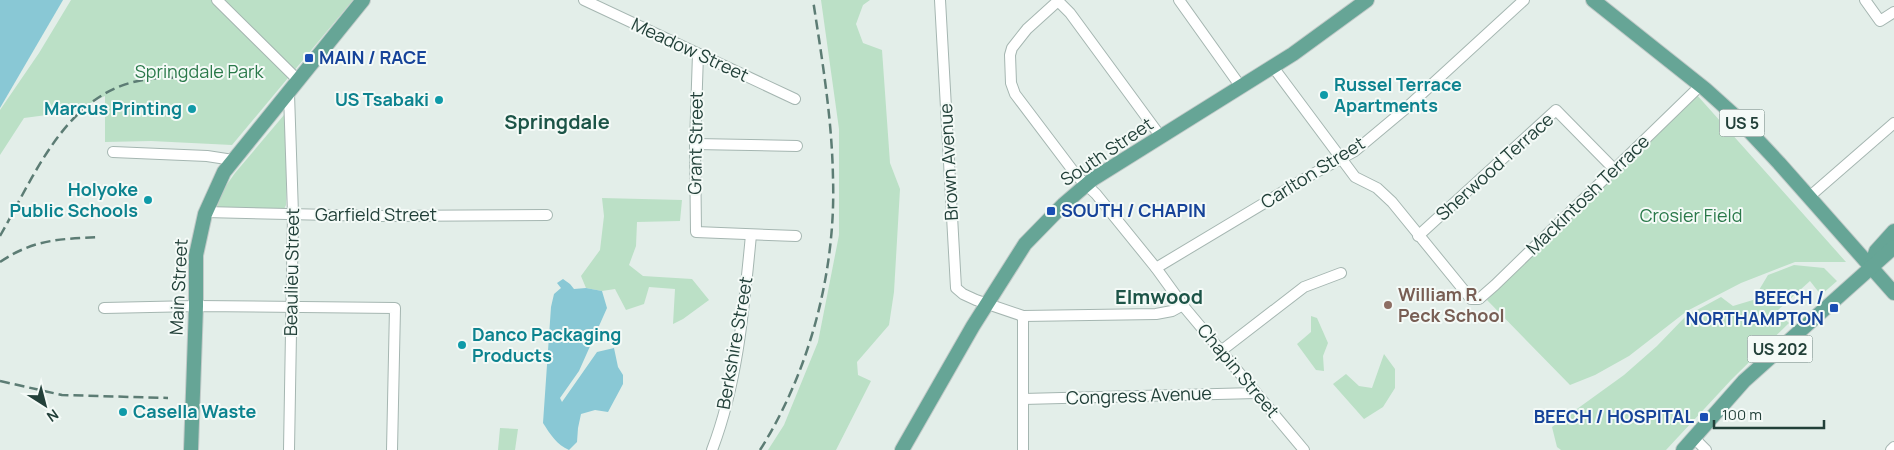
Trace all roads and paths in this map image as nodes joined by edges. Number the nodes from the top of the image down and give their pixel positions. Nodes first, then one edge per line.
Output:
1 (217, 0) edge
2 (363, 0) edge
3 (584, 0) edge
4 (940, 0) edge
5 (1058, 0) edge
6 (1367, 0) edge
7 (1524, 0) edge
8 (1593, 0) edge
9 (1865, 0) edge
10 (1185, 2) edge
11 (1894, 12) edge
12 (698, 54) junction
13 (1273, 67) junction
14 (299, 82) junction
15 (1700, 86) junction
16 (1241, 87) junction
17 (289, 94) junction
18 (795, 99) dead end
19 (1894, 123) edge
20 (1161, 137) junction
21 (695, 144) junction
22 (797, 146) dead end
23 (113, 152) dead end
24 (1342, 158) junction
25 (233, 160) junction
26 (1614, 169) junction
27 (1086, 184) junction
28 (1809, 197) junction
29 (205, 212) junction
30 (293, 214) junction
31 (547, 215) dead end
32 (1894, 231) edge
33 (751, 235) junction
34 (796, 236) dead end
35 (1418, 236) junction
36 (1894, 247) edge
37 (1871, 266) junction
38 (1156, 268) junction
39 (1341, 273) dead end
40 (1894, 294) edge
41 (988, 302) junction
42 (1182, 305) junction
43 (196, 306) junction
44 (292, 307) junction
45 (104, 308) dead end
46 (1023, 316) junction
47 (1221, 351) junction
48 (1256, 392) junction
49 (1023, 399) junction
50 (1694, 438) junction
51 (1894, 447) edge
52 (191, 450) edge
53 (289, 450) edge
54 (392, 450) edge
55 (712, 450) edge
56 (902, 450) edge
57 (1023, 450) edge
58 (1304, 450) edge
59 (1683, 450) edge
60 (1706, 450) edge
61 (1891, 450) edge

1 - 14 street
2 - 14 main road, Main Street
3 - 12 street, Meadow Street
4 - 41 street, Brown Avenue
5 - 20 street
5 - 27 street, Chapin Street
6 - 13 main road, South Street
7 - 24 street, Carlton Street
8 - 15 main road, US 5
9 - 11 street
10 - 16 street
12 - 18 street, Meadow Street
12 - 21 street, Grant Street
13 - 16 main road, South Street
13 - 24 street
14 - 17 main road, Main Street
15 - 26 street, Mackintosh Terrace
15 - 28 main road, US 5
16 - 20 main road, South Street
17 - 25 main road, Main Street
17 - 30 street, Beaulieu Street
19 - 28 street
20 - 27 main road, South Street
21 - 22 street
21 - 33 street, Grant Street
23 - 25 street
24 - 35 street
24 - 38 street, Carlton Street
25 - 29 main road, Main Street
26 - 35 street, Sherwood Terrace
26 - 35 street, Mackintosh Terrace
27 - 38 street, Chapin Street
27 - 41 main road, South Street
28 - 37 main road, US 5
29 - 30 street, Garfield Street
29 - 43 main road, Main Street
30 - 31 street, Garfield Street
30 - 44 street, Beaulieu Street
32 - 37 main road, US 202
33 - 34 street
33 - 55 street, Berkshire Street
36 - 37 main road, US 202
37 - 40 main road, US 5
37 - 50 main road, US 202
38 - 42 street, Chapin Street
39 - 47 street
41 - 46 street
41 - 56 main road, South Street
42 - 46 street
42 - 47 street, Chapin Street
43 - 44 street
43 - 45 street
43 - 52 main road, Main Street
44 - 53 street, Beaulieu Street
44 - 54 street
46 - 49 street
47 - 48 street, Chapin Street
48 - 49 street, Congress Avenue
48 - 58 street, Chapin Street
49 - 57 street
50 - 59 main road, US 202
50 - 60 street
51 - 61 street

